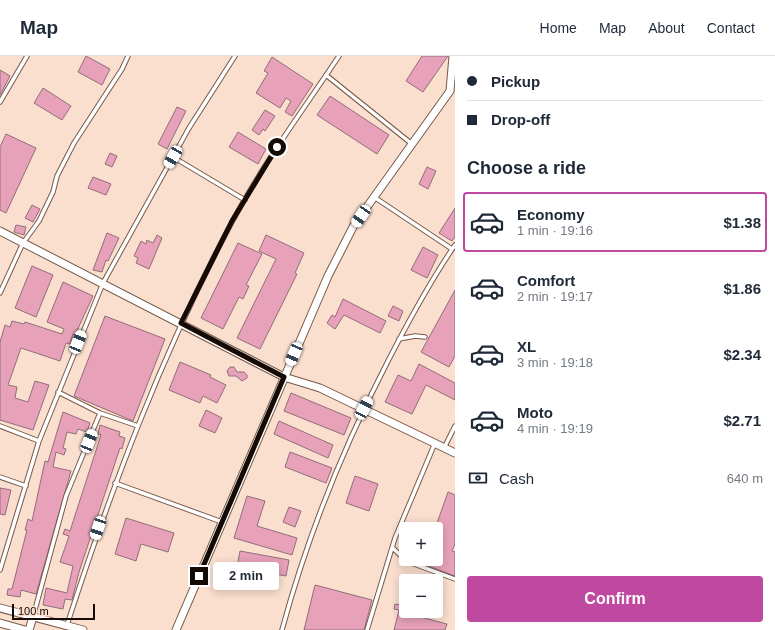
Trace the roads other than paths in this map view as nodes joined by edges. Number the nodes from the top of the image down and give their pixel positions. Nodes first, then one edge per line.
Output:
1 (28, 56) edge
2 (128, 56) edge
3 (235, 56) edge
4 (340, 56) edge
5 (453, 56) edge
6 (326, 75) junction
7 (0, 102) edge
8 (412, 144) junction
9 (173, 157) junction
10 (374, 197) junction
11 (245, 200) junction
12 (0, 231) edge
13 (23, 243) junction
14 (454, 247) edge
15 (103, 283) junction
16 (0, 293) edge
17 (181, 323) junction
18 (425, 337) dead end
19 (400, 339) junction
20 (284, 377) junction
21 (58, 392) junction
22 (364, 408) junction
23 (100, 413) junction
24 (0, 426) edge
25 (138, 426) junction
26 (455, 426) edge
27 (39, 441) junction
28 (435, 443) junction
29 (444, 448) junction
30 (455, 453) edge
31 (0, 477) edge
32 (115, 483) junction
33 (26, 486) junction
34 (222, 522) junction
35 (393, 548) junction
36 (0, 570) edge
37 (455, 579) edge
38 (0, 608) edge
39 (33, 617) junction
40 (0, 623) edge
41 (66, 628) edge
42 (25, 630) edge
43 (29, 630) edge
44 (83, 630) edge
45 (176, 630) edge
46 (282, 630) edge
47 (367, 630) edge

1 - 7 lane
2 - 13 lane
3 - 9 lane
4 - 6 lane
5 - 8 street
6 - 8 lane
6 - 11 lane
8 - 10 street
9 - 11 lane
9 - 15 lane
10 - 14 lane
10 - 20 street
11 - 17 lane
12 - 13 street
13 - 15 street
13 - 16 lane
14 - 19 lane
15 - 17 street
15 - 21 lane
17 - 20 street
17 - 25 lane
18 - 19 lane
19 - 22 lane
20 - 22 street
20 - 34 street
21 - 23 lane
21 - 27 lane
22 - 28 street
22 - 46 lane
23 - 25 lane
23 - 39 lane
24 - 27 lane
25 - 32 lane
26 - 29 lane
27 - 33 lane
28 - 29 street
28 - 35 lane
29 - 30 street
31 - 33 lane
32 - 34 lane
32 - 41 lane
33 - 36 lane
34 - 45 street
35 - 37 lane
35 - 47 lane
38 - 39 street
39 - 41 street
39 - 43 street
40 - 42 street
41 - 44 street

